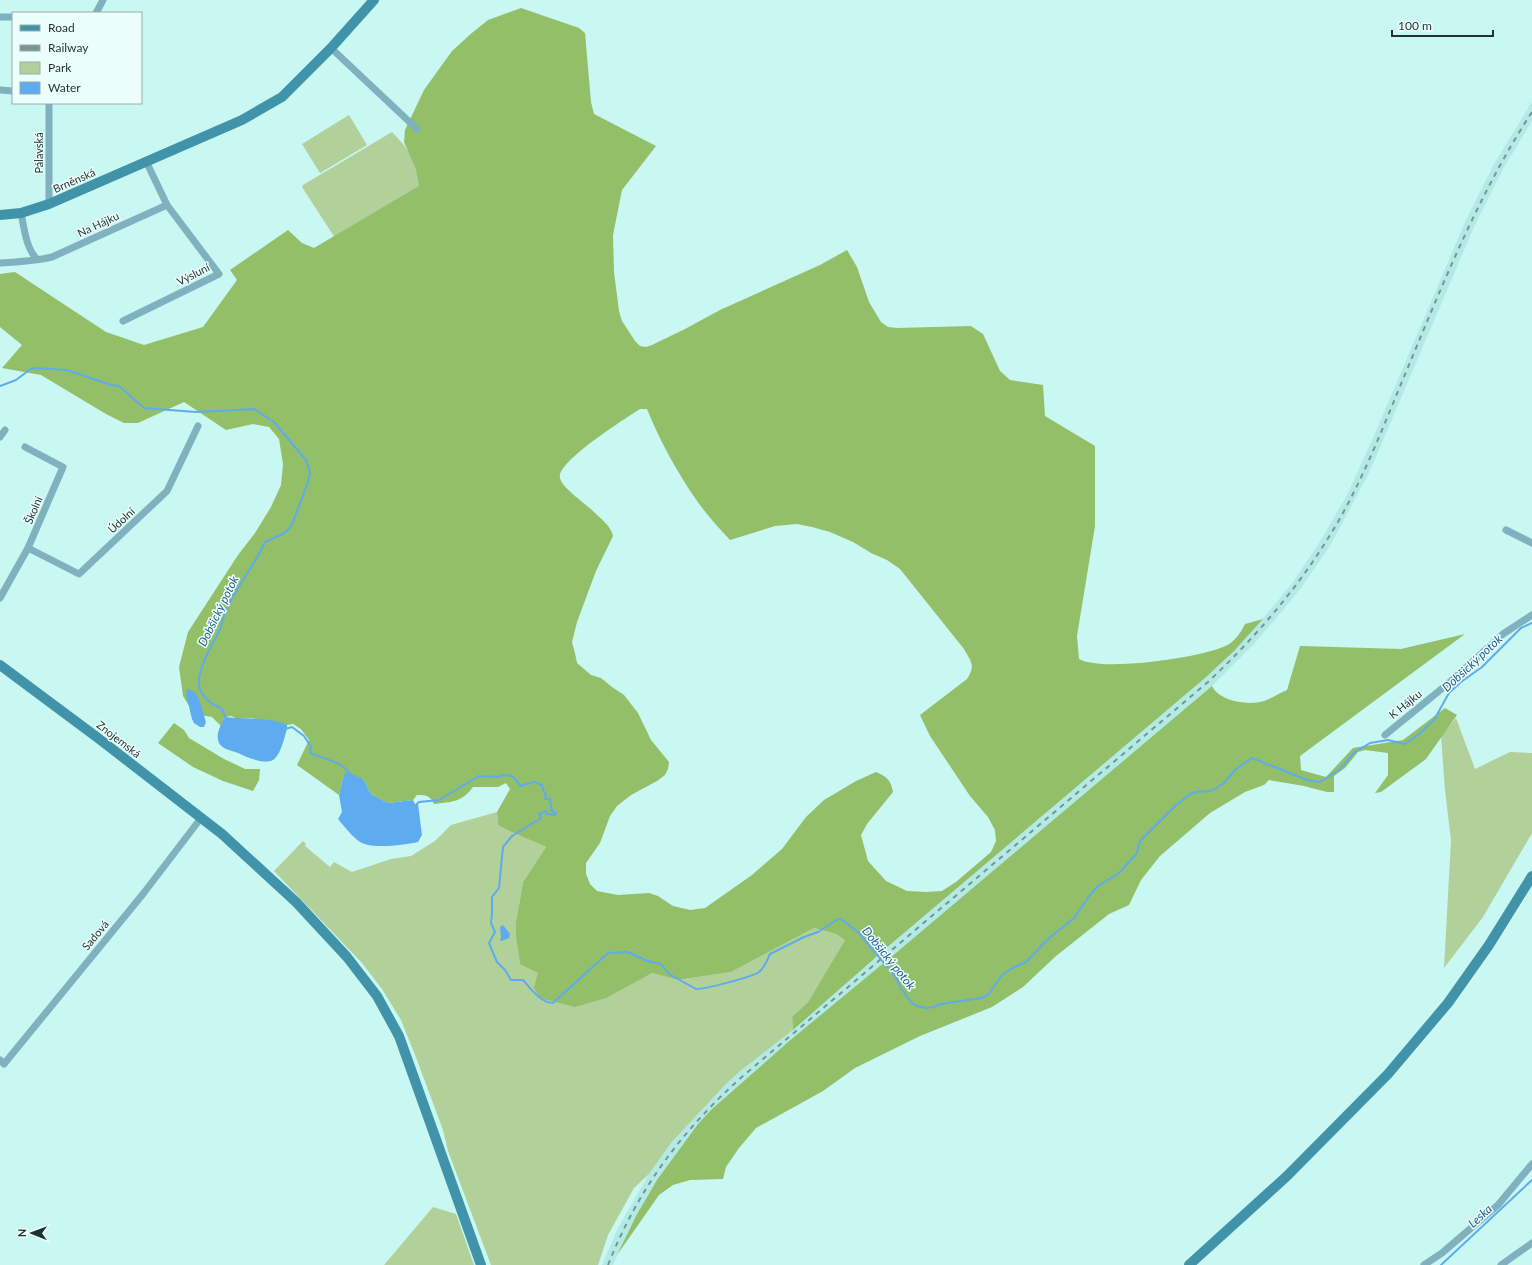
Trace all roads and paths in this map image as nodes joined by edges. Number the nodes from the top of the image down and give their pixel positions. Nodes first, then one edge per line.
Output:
1 (103, 0) edge
2 (374, 0) edge
3 (97, 12) edge
4 (0, 17) edge
5 (12, 17) edge
6 (331, 48) junction
7 (0, 90) edge
8 (12, 91) edge
9 (49, 104) edge
10 (417, 129) dead end
11 (150, 160) junction
12 (49, 204) junction
13 (167, 205) junction
14 (21, 213) junction
15 (0, 215) edge
16 (37, 259) junction
17 (0, 263) edge
18 (124, 321) dead end
19 (198, 426) dead end
20 (5, 430) dead end
21 (0, 437) edge
22 (25, 447) dead end
23 (1506, 530) dead end
24 (1532, 543) edge
25 (28, 548) junction
26 (0, 598) edge
27 (1532, 615) edge
28 (0, 665) edge
29 (1385, 735) dead end
30 (201, 818) junction
31 (1532, 876) edge
32 (2, 1062) edge
33 (1532, 1164) edge
34 (1532, 1243) edge
35 (481, 1265) edge
36 (1189, 1265) edge
37 (1424, 1265) edge
38 (1501, 1265) edge

1 - 3 street
2 - 6 main road, Brněnská
4 - 5 street
6 - 10 street
6 - 11 main road, Brněnská
7 - 8 street
9 - 12 street, Pálavská
11 - 12 main road, Brněnská
11 - 13 street
12 - 14 main road, Brněnská
13 - 16 street, Na Hájku
13 - 18 street, Výsluní
14 - 15 main road, Brněnská
14 - 16 street
16 - 17 street, Na Hájku
19 - 25 street, Údolní
20 - 21 street
22 - 25 street, Školní
23 - 24 street
25 - 26 street, Školní
27 - 29 street, K Hájku
28 - 30 main road, Znojemská
30 - 32 street, Sadová
30 - 35 main road, Znojemská
31 - 36 main road
33 - 37 street
34 - 38 street

